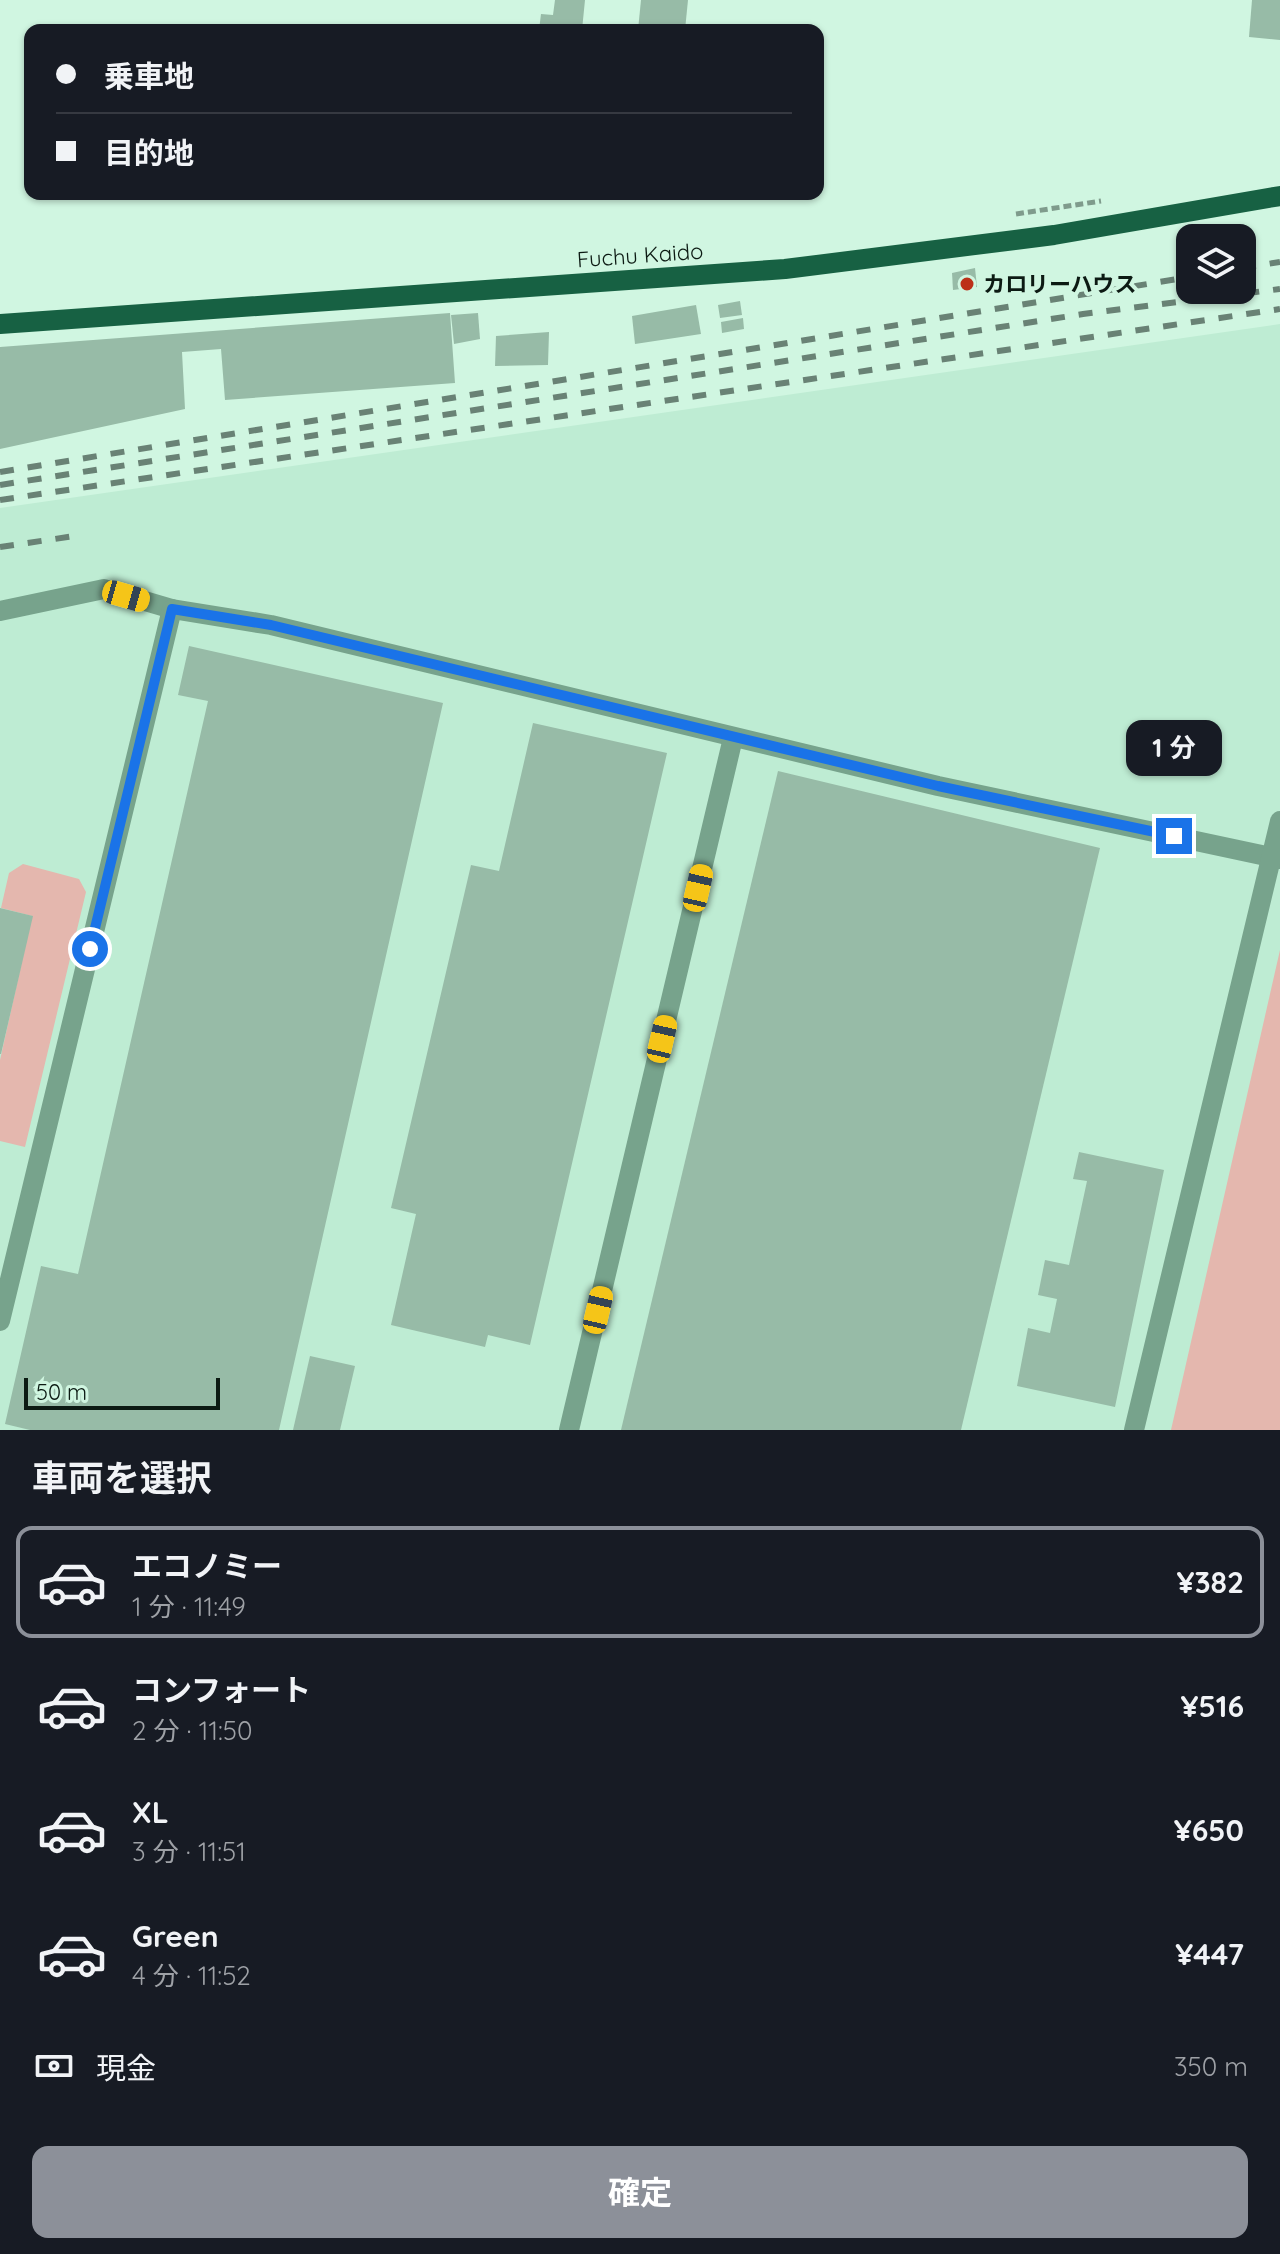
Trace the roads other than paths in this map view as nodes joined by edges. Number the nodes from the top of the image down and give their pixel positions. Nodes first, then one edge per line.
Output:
1 (1280, 196) edge
2 (0, 324) edge
3 (172, 609) junction
4 (0, 611) edge
5 (733, 738) junction
6 (1280, 821) edge
7 (1276, 858) edge
8 (0, 1321) edge
9 (569, 1430) edge
10 (1134, 1430) edge

1 - 2 main road, Fuchu Kaido
3 - 4 lane
3 - 5 lane
3 - 8 lane
5 - 7 lane
5 - 9 lane
6 - 7 lane
7 - 10 lane

